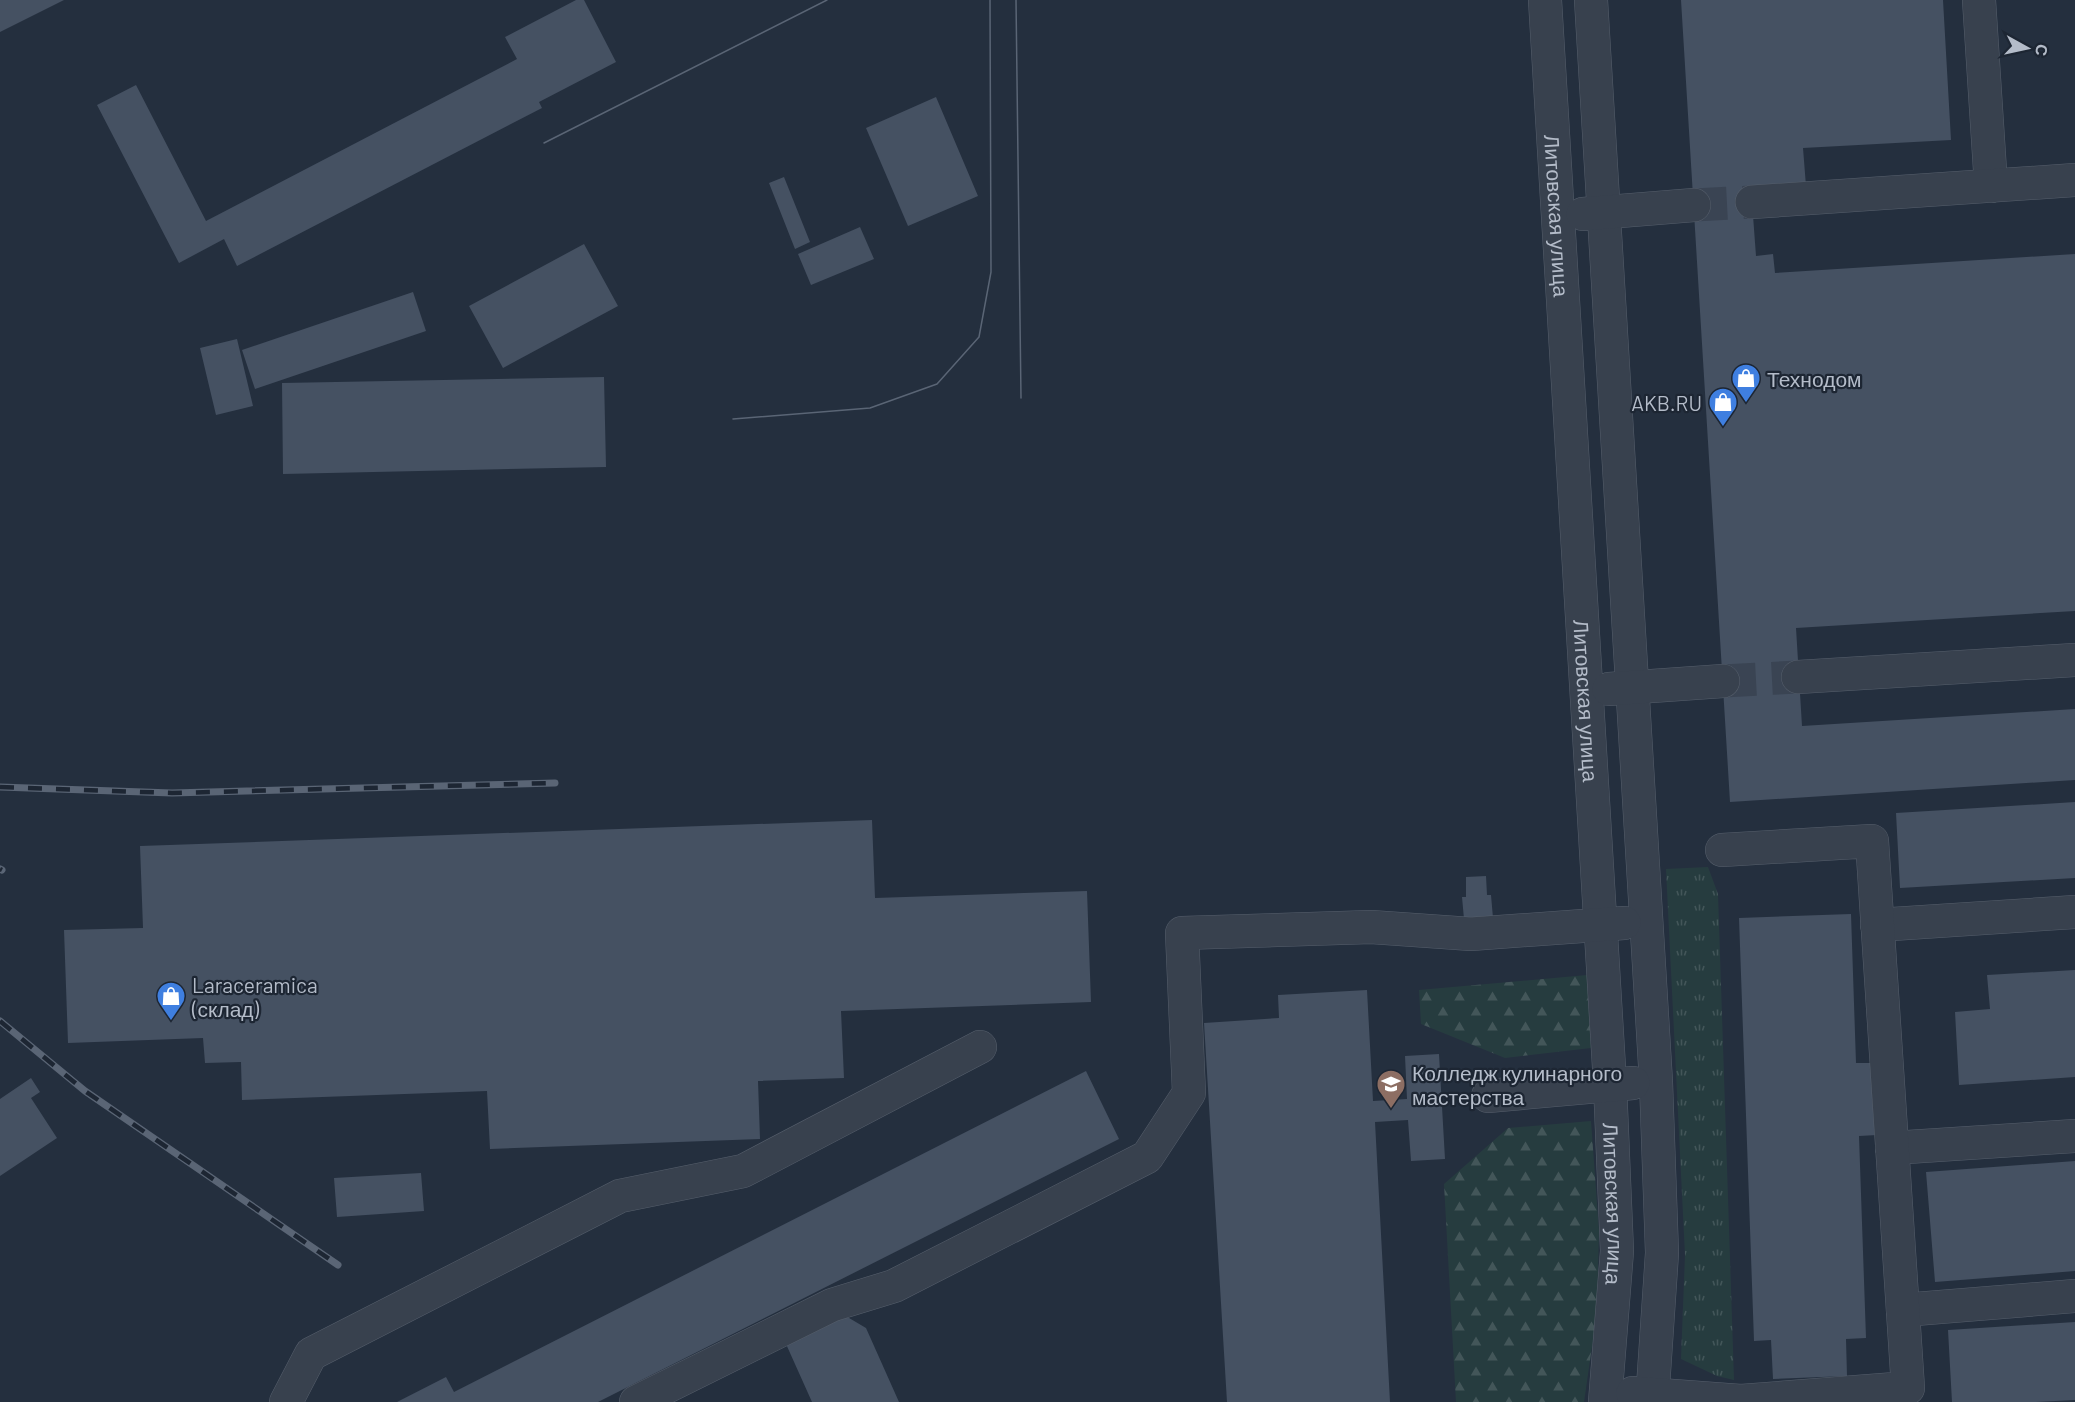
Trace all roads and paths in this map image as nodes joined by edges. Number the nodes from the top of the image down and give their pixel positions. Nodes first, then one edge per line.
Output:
1 (1545, 0) edge
2 (1591, 0) edge
3 (1979, 0) edge
4 (2075, 180) edge
5 (1991, 186) junction
6 (1752, 202) tunnel mouth
7 (1694, 205) tunnel mouth
8 (1604, 213) junction
9 (1557, 215) junction
10 (2075, 660) edge
11 (1798, 677) tunnel mouth
12 (1723, 681) tunnel mouth
13 (1632, 687) junction
14 (1587, 690) junction
15 (1722, 850) dead end
16 (2075, 912) edge
17 (1647, 921) junction
18 (1602, 924) junction
19 (1877, 925) junction
20 (980, 1047) dead end
21 (1656, 1082) junction
22 (1611, 1084) junction
23 (1488, 1096) dead end
24 (2075, 1136) edge
25 (1892, 1148) junction
26 (2075, 1296) edge
27 (1902, 1310) junction
28 (1606, 1396) edge
29 (1653, 1399) edge
30 (286, 1402) edge
31 (636, 1402) edge

1 - 9 street, Литовская улица
2 - 8 street
3 - 5 street
4 - 5 street
5 - 6 street
7 - 8 street
8 - 9 street
8 - 13 street
9 - 14 street, Литовская улица
10 - 11 street
12 - 13 street
13 - 14 street
13 - 17 street
14 - 18 street, Литовская улица
15 - 19 street
16 - 19 street
17 - 18 street
17 - 21 street
18 - 22 street, Литовская улица
18 - 31 street
19 - 25 street
20 - 30 street
21 - 22 street
21 - 29 street
22 - 23 street
22 - 28 street, Литовская улица
24 - 25 street
25 - 27 street
26 - 27 street
27 - 29 street
28 - 29 street

